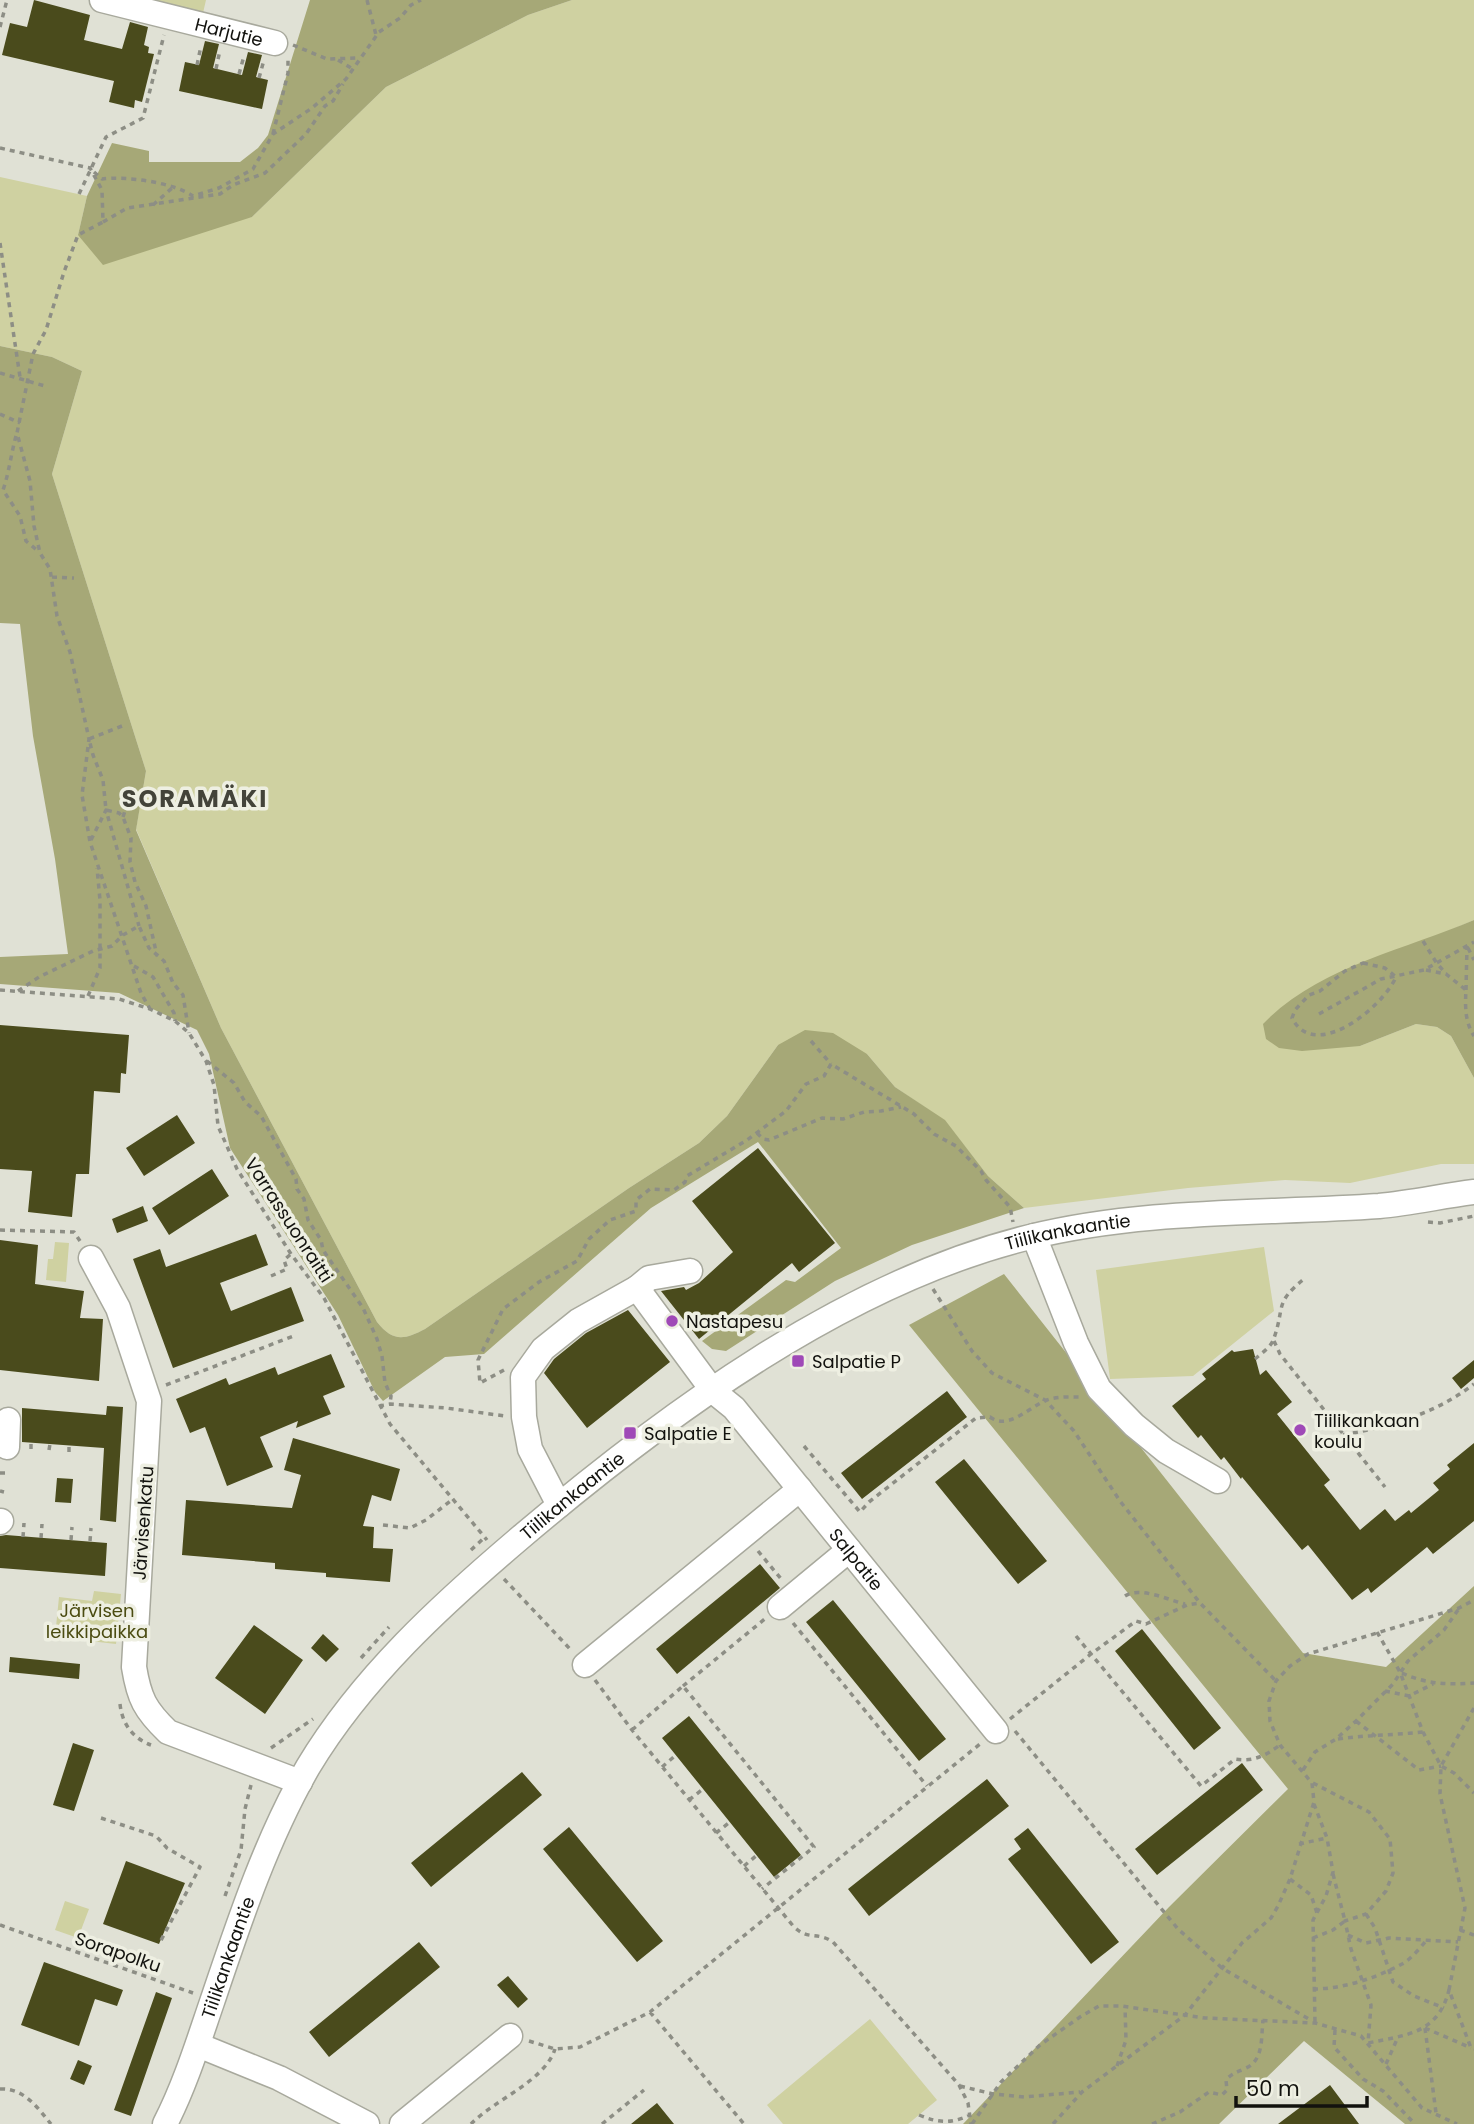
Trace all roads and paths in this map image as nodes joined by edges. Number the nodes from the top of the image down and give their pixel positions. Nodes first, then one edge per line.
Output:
1 (7, 0) edge
2 (102, 0) edge
3 (367, 0) edge
4 (421, 0) edge
5 (169, 16) junction
6 (0, 27) edge
7 (376, 35) junction
8 (275, 43) dead end
9 (360, 58) junction
10 (338, 60) junction
11 (351, 69) junction
12 (346, 79) junction
13 (273, 134) junction
14 (0, 148) edge
15 (90, 168) junction
16 (172, 188) junction
17 (79, 194) dead end
18 (193, 197) junction
19 (152, 205) junction
20 (103, 222) junction
21 (0, 243) edge
22 (0, 373) edge
23 (20, 377) junction
24 (28, 380) junction
25 (45, 386) dead end
26 (0, 414) edge
27 (20, 423) junction
28 (17, 433) junction
29 (1, 489) edge
30 (40, 553) junction
31 (52, 577) junction
32 (74, 578) dead end
33 (122, 726) dead end
34 (89, 739) junction
35 (128, 801) dead end
36 (106, 810) junction
37 (123, 817) junction
38 (90, 842) junction
39 (96, 861) junction
40 (139, 926) junction
41 (123, 935) junction
42 (1423, 941) dead end
43 (1474, 942) edge
44 (1467, 946) junction
45 (100, 949) junction
46 (157, 956) junction
47 (1474, 960) edge
48 (1436, 962) junction
49 (132, 964) junction
50 (1424, 970) junction
51 (1446, 974) junction
52 (1396, 977) junction
53 (0, 990) edge
54 (1466, 990) junction
55 (16, 992) junction
56 (88, 996) junction
57 (150, 1009) junction
58 (1319, 1014) dead end
59 (175, 1021) junction
60 (189, 1033) junction
61 (1474, 1037) edge
62 (811, 1041) dead end
63 (206, 1061) junction
64 (831, 1064) junction
65 (901, 1107) junction
66 (757, 1133) junction
67 (1474, 1192) edge
68 (1474, 1216) edge
69 (1419, 1221) dead end
70 (0, 1230) edge
71 (1025, 1239) junction
72 (290, 1254) junction
73 (91, 1258) joint
74 (690, 1270) dead end
75 (271, 1276) dead end
76 (1304, 1279) dead end
77 (930, 1284) dead end
78 (637, 1288) junction
79 (296, 1335) dead end
80 (1274, 1341) junction
81 (1255, 1359) dead end
82 (523, 1377) junction
83 (1474, 1384) edge
84 (713, 1391) junction
85 (147, 1392) junction
86 (1045, 1400) junction
87 (1108, 1400) junction
88 (390, 1404) junction
89 (379, 1406) junction
90 (524, 1417) junction
91 (8, 1420) dead end
92 (1343, 1435) junction
93 (50, 1444) dead end
94 (69, 1445) dead end
95 (23, 1446) dead end
96 (804, 1446) dead end
97 (49, 1450) dead end
98 (69, 1452) dead end
99 (1218, 1481) dead end
100 (1385, 1487) dead end
101 (800, 1489) junction
102 (453, 1499) junction
103 (559, 1505) junction
104 (9, 1522) edge
105 (42, 1524) dead end
106 (383, 1525) dead end
107 (72, 1527) dead end
108 (91, 1528) dead end
109 (744, 1535) junction
110 (23, 1537) dead end
111 (41, 1538) dead end
112 (71, 1540) dead end
113 (90, 1541) dead end
114 (849, 1550) junction
115 (505, 1566) junction
116 (1125, 1596) dead end
117 (1474, 1600) edge
118 (787, 1601) junction
119 (1200, 1603) junction
120 (1187, 1605) junction
121 (1459, 1608) junction
122 (1377, 1632) junction
123 (1076, 1636) dead end
124 (1091, 1654) junction
125 (585, 1665) junction
126 (1400, 1672) junction
127 (1276, 1681) junction
128 (1434, 1683) junction
129 (1474, 1683) edge
130 (683, 1686) junction
131 (1384, 1691) junction
132 (1409, 1696) junction
133 (1474, 1708) edge
134 (1356, 1721) junction
135 (1001, 1726) junction
136 (632, 1730) junction
137 (1423, 1732) junction
138 (1372, 1734) junction
139 (1336, 1739) junction
140 (1280, 1745) junction
141 (676, 1755) dead end
142 (1441, 1766) junction
143 (662, 1767) junction
144 (1303, 1770) junction
145 (300, 1782) junction
146 (1312, 1783) junction
147 (927, 1786) junction
148 (703, 1789) dead end
149 (1474, 1793) edge
150 (689, 1800) junction
151 (1314, 1802) junction
152 (101, 1818) dead end
153 (730, 1822) dead end
154 (716, 1833) junction
155 (1327, 1838) junction
156 (1299, 1844) junction
157 (757, 1856) dead end
158 (744, 1866) junction
159 (1333, 1872) junction
160 (1290, 1879) junction
161 (762, 1889) junction
162 (777, 1907) junction
163 (1317, 1913) junction
164 (1366, 1914) junction
165 (1345, 1921) junction
166 (0, 1926) edge
167 (1460, 1930) junction
168 (1348, 1935) junction
169 (1474, 1935) edge
170 (1312, 1938) junction
171 (1426, 1941) junction
172 (1379, 1942) junction
173 (1458, 1942) junction
174 (159, 1944) dead end
175 (1222, 1968) junction
176 (1389, 1969) junction
177 (1362, 1981) junction
178 (1313, 1989) junction
179 (1449, 1990) junction
180 (212, 2000) junction
181 (1125, 2006) junction
182 (1445, 2008) junction
183 (650, 2012) junction
184 (1185, 2015) junction
185 (1263, 2020) junction
186 (1315, 2023) junction
187 (1425, 2028) junction
188 (1335, 2029) junction
189 (510, 2036) joint
190 (1398, 2037) junction
191 (1368, 2043) junction
192 (198, 2045) junction
193 (555, 2049) junction
194 (1472, 2049) edge
195 (1386, 2064) junction
196 (1117, 2066) junction
197 (959, 2085) junction
198 (0, 2089) edge
199 (644, 2090) dead end
200 (1082, 2092) junction
201 (993, 2094) junction
202 (1436, 2113) junction
203 (919, 2115) dead end
204 (970, 2115) junction
205 (51, 2124) edge
206 (165, 2124) edge
207 (367, 2124) edge
208 (402, 2124) edge
209 (471, 2124) edge
210 (602, 2124) edge
211 (744, 2124) edge
212 (971, 2124) edge
213 (1053, 2124) edge
214 (1152, 2124) edge
215 (1415, 2124) edge
216 (1457, 2124) edge

1 - 6 path
2 - 5 street, Harjutie
3 - 7 path
4 - 7 path
5 - 8 street, Harjutie
5 - 15 path
7 - 9 path
9 - 10 path
9 - 11 path
10 - 11 path
10 - 13 path
11 - 12 path
12 - 13 path
12 - 18 path
13 - 18 path
14 - 15 path
15 - 16 path
15 - 17 path
15 - 20 path
16 - 18 path
16 - 19 path
18 - 19 path
19 - 20 path
20 - 24 path
21 - 23 path
22 - 23 path
23 - 24 path
24 - 25 path
24 - 27 path
26 - 27 path
27 - 28 path
28 - 29 path
28 - 30 path
29 - 30 path
30 - 31 path
31 - 32 path
31 - 34 path
33 - 34 path
34 - 36 path
34 - 38 path
35 - 37 path
36 - 37 path
36 - 38 path
36 - 40 path
37 - 46 path
38 - 39 path
39 - 41 path
39 - 45 path
40 - 41 path
40 - 46 path
41 - 45 path
41 - 49 path
42 - 48 path
43 - 44 path
44 - 47 path
44 - 48 path
44 - 54 path
45 - 55 path
45 - 56 path
46 - 60 path
48 - 50 path
48 - 51 path
49 - 57 path
49 - 59 path
50 - 51 path
50 - 52 path
51 - 54 path
52 - 52 path
52 - 58 path
53 - 55 path, Varrassuonraitti
54 - 61 path
55 - 56 path, Varrassuonraitti
56 - 57 path, Varrassuonraitti
57 - 59 path, Varrassuonraitti
59 - 60 path, Varrassuonraitti
60 - 63 path, Varrassuonraitti
62 - 64 path
63 - 72 path, Varrassuonraitti
63 - 88 path
64 - 65 path
64 - 66 path
65 - 66 path
65 - 71 path
66 - 82 path
67 - 71 street, Tiilikankaantie
68 - 69 path
70 - 73 path
71 - 84 street, Tiilikankaantie
71 - 87 street
72 - 75 path
72 - 89 path, Varrassuonraitti
73 - 85 street, Järvisenkatu
74 - 78 street
76 - 80 path
77 - 86 path
78 - 82 street
78 - 84 street, Salpatie
79 - 85 path
80 - 81 path
80 - 92 path
82 - 90 street
83 - 92 path
84 - 101 street, Salpatie
84 - 103 street, Tiilikankaantie
85 - 145 street, Järvisenkatu
86 - 87 path
86 - 96 path
86 - 119 path
87 - 99 street
88 - 89 path
88 - 90 path
89 - 102 path, Varrassuonraitti
90 - 103 street
91 - 95 street
92 - 100 path
93 - 97 path
94 - 98 path
101 - 109 street
101 - 114 street, Salpatie
102 - 106 path
102 - 115 path, Varrassuonraitti
103 - 115 street, Tiilikankaantie
104 - 110 path
105 - 111 path
107 - 112 path
108 - 113 path
109 - 118 path
109 - 125 street
114 - 118 street
114 - 135 street, Salpatie
115 - 125 path, Varrassuonraitti
115 - 145 street, Tiilikankaantie
116 - 120 path
117 - 121 path
118 - 130 path
118 - 147 path
119 - 120 path
119 - 127 path
120 - 124 path
121 - 122 path
121 - 126 path
122 - 126 path
122 - 127 path
123 - 124 path
124 - 135 path
124 - 140 path
125 - 136 path, Varrassuonraitti
126 - 128 path
126 - 131 path
126 - 132 path
127 - 140 path
128 - 129 path
128 - 132 path
130 - 136 path
130 - 161 path
131 - 132 path
131 - 134 path
132 - 137 path
133 - 142 path
134 - 138 path
134 - 139 path
135 - 147 path
135 - 175 path
136 - 143 path, Varrassuonraitti
137 - 138 path
137 - 142 path
138 - 139 path
138 - 142 path
139 - 144 path
140 - 144 path
141 - 143 path
142 - 149 path
142 - 167 path
143 - 150 path, Varrassuonraitti
144 - 146 path
145 - 180 street, Tiilikankaantie
146 - 151 path
146 - 164 path
147 - 162 path
148 - 150 path
150 - 154 path, Varrassuonraitti
151 - 155 path
151 - 156 path
152 - 174 path
153 - 154 path
154 - 158 path, Varrassuonraitti
155 - 156 path
155 - 159 path
156 - 160 path
157 - 158 path
158 - 161 path, Varrassuonraitti
159 - 163 path
159 - 165 path
160 - 163 path
160 - 175 path
161 - 162 path, Varrassuonraitti
162 - 183 path
162 - 197 path, Varrassuonraitti
163 - 170 path
164 - 165 path
164 - 172 path
165 - 168 path
165 - 170 path
166 - 180 path, Sorapolku
167 - 169 path
167 - 173 path
168 - 172 path
168 - 177 path
170 - 178 path
171 - 172 path
171 - 173 path
171 - 176 path
172 - 176 path
173 - 179 path
175 - 184 path
175 - 186 path
176 - 177 path
176 - 182 path
177 - 178 path
177 - 191 path
178 - 186 path
179 - 182 path
179 - 194 path
180 - 192 street, Tiilikankaantie
181 - 184 path
181 - 196 path
181 - 201 path
182 - 187 path
183 - 193 path
183 - 211 path
184 - 185 path
184 - 196 path
185 - 186 path
185 - 214 path
186 - 188 path
187 - 190 path
187 - 194 path
187 - 202 path
188 - 191 path
188 - 215 path
189 - 193 path
189 - 208 street
190 - 191 path
190 - 195 path
191 - 195 path
192 - 206 street, Tiilikankaantie
192 - 207 street
193 - 209 path
195 - 202 path
196 - 200 path
197 - 201 path
197 - 204 path
198 - 205 path
199 - 210 path
200 - 201 path
200 - 213 path
201 - 212 path
202 - 216 path
203 - 204 path
204 - 212 path

